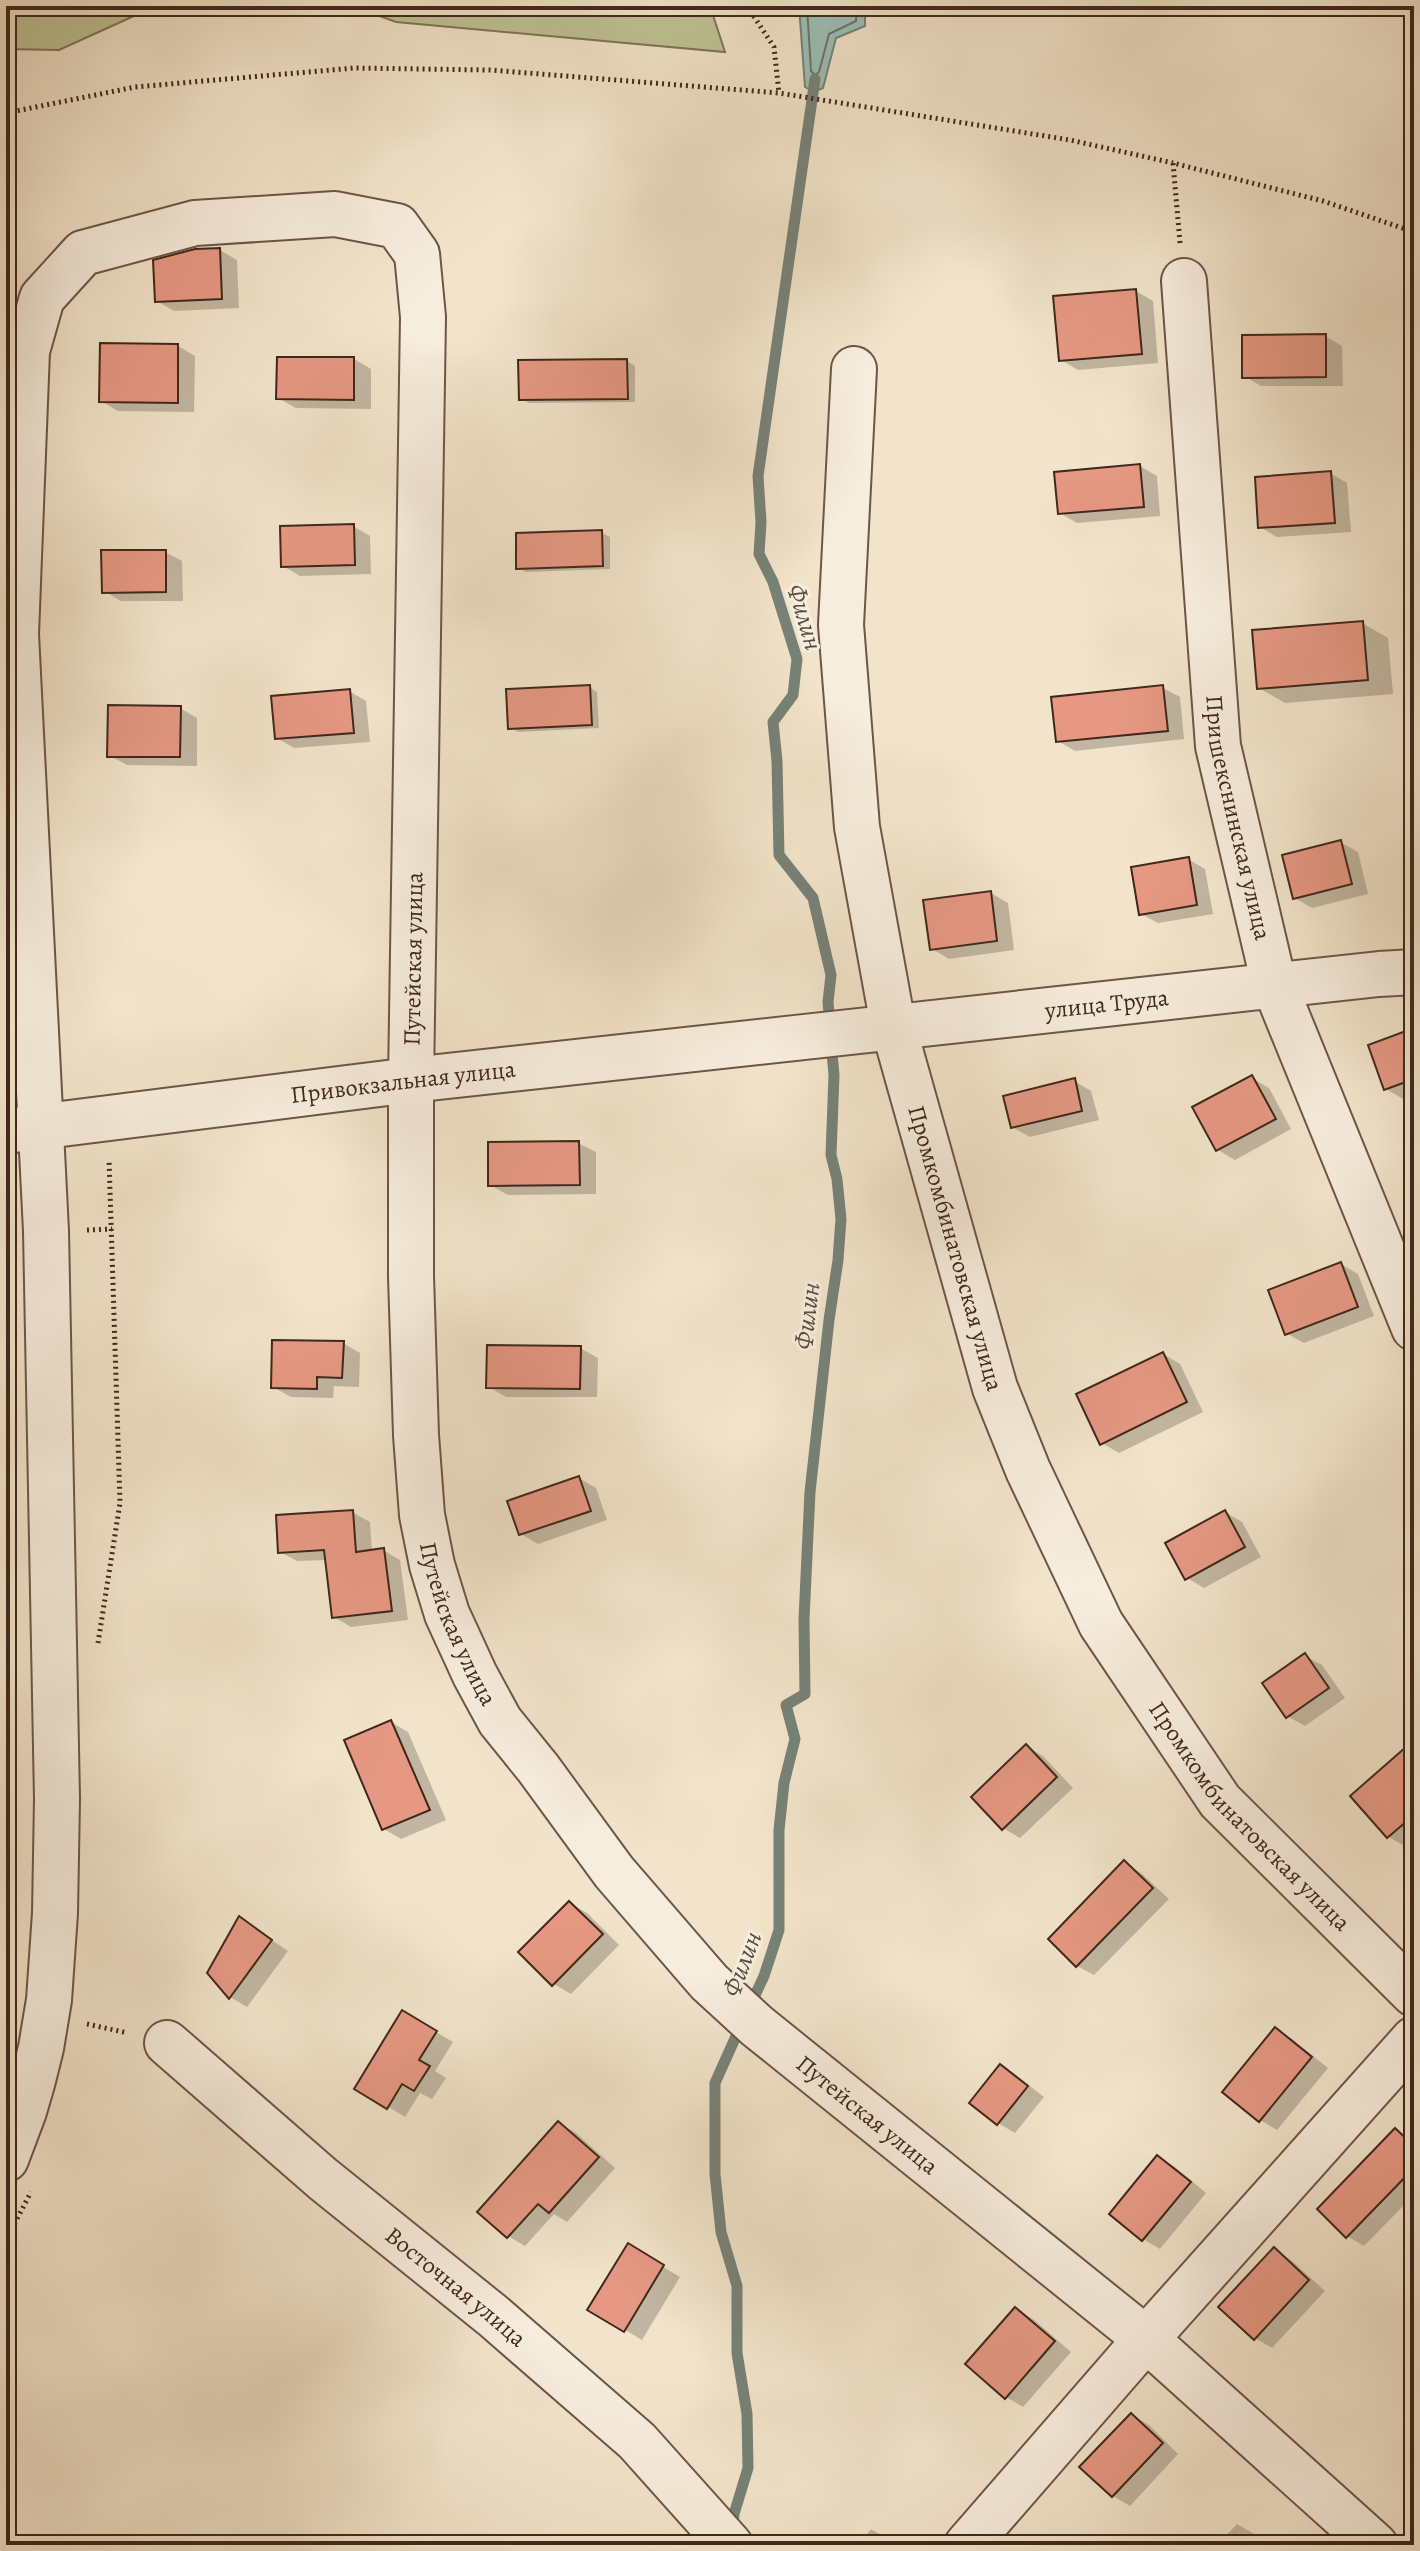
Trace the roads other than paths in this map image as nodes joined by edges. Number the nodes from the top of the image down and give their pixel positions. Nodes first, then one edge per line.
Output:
1 (1184, 281) road end
2 (854, 369) dead end
3 (1414, 972) edge
4 (1274, 984) junction
5 (893, 1025) junction
6 (800, 1038) joint
7 (411, 1080) junction
8 (24, 1129) edge
9 (1414, 1328) edge
10 (1414, 1994) edge
11 (1414, 2039) edge
12 (167, 2043) dead end
13 (6, 2159) edge
14 (1146, 2339) junction
15 (721, 2536) edge
16 (967, 2545) edge
17 (1375, 2545) edge

1 - 4 street, Пришекснинская улица
2 - 5 street, Промкомбинатовская улица
3 - 4 street, улица Труда
4 - 5 street, улица Труда
4 - 9 street, Пришекснинская улица
5 - 6 street, улица Труда
5 - 10 street, Промкомбинатовская улица
6 - 7 street, Привокзальная улица
7 - 8 street, Привокзальная улица
7 - 8 street, Путейская улица
7 - 14 street, Путейская улица
8 - 13 street
11 - 14 street
12 - 15 street, Восточная улица
14 - 16 street
14 - 17 street, Путейская улица

